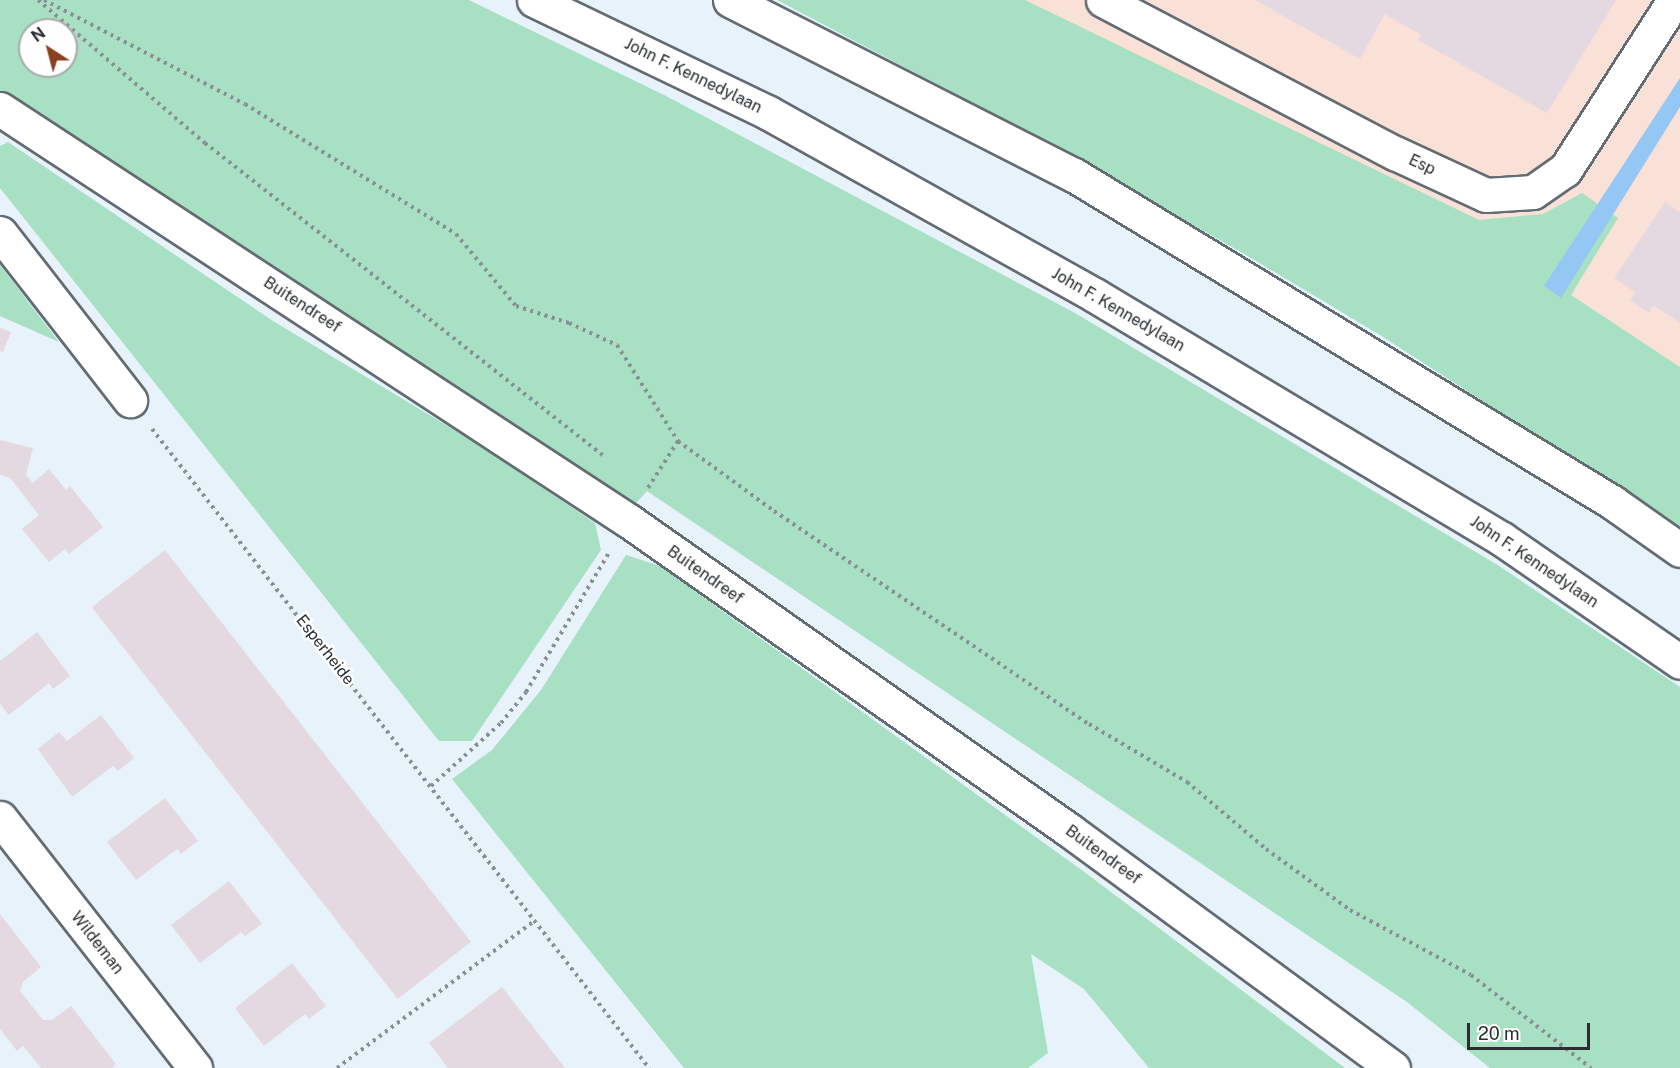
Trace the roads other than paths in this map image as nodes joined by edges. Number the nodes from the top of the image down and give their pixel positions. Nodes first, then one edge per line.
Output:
1 (534, 0) edge
2 (730, 0) edge
3 (1103, 0) edge
4 (1674, 0) edge
5 (0, 109) edge
6 (0, 233) edge
7 (130, 400) road end
8 (1680, 550) edge
9 (1680, 662) edge
10 (0, 818) edge
11 (195, 1068) edge
12 (1393, 1068) edge

1 - 9 main road, John F. Kennedylaan
2 - 8 main road
3 - 4 main road, Esp
5 - 12 main road, Buitendreef
6 - 7 main road
10 - 11 main road, Wildeman

